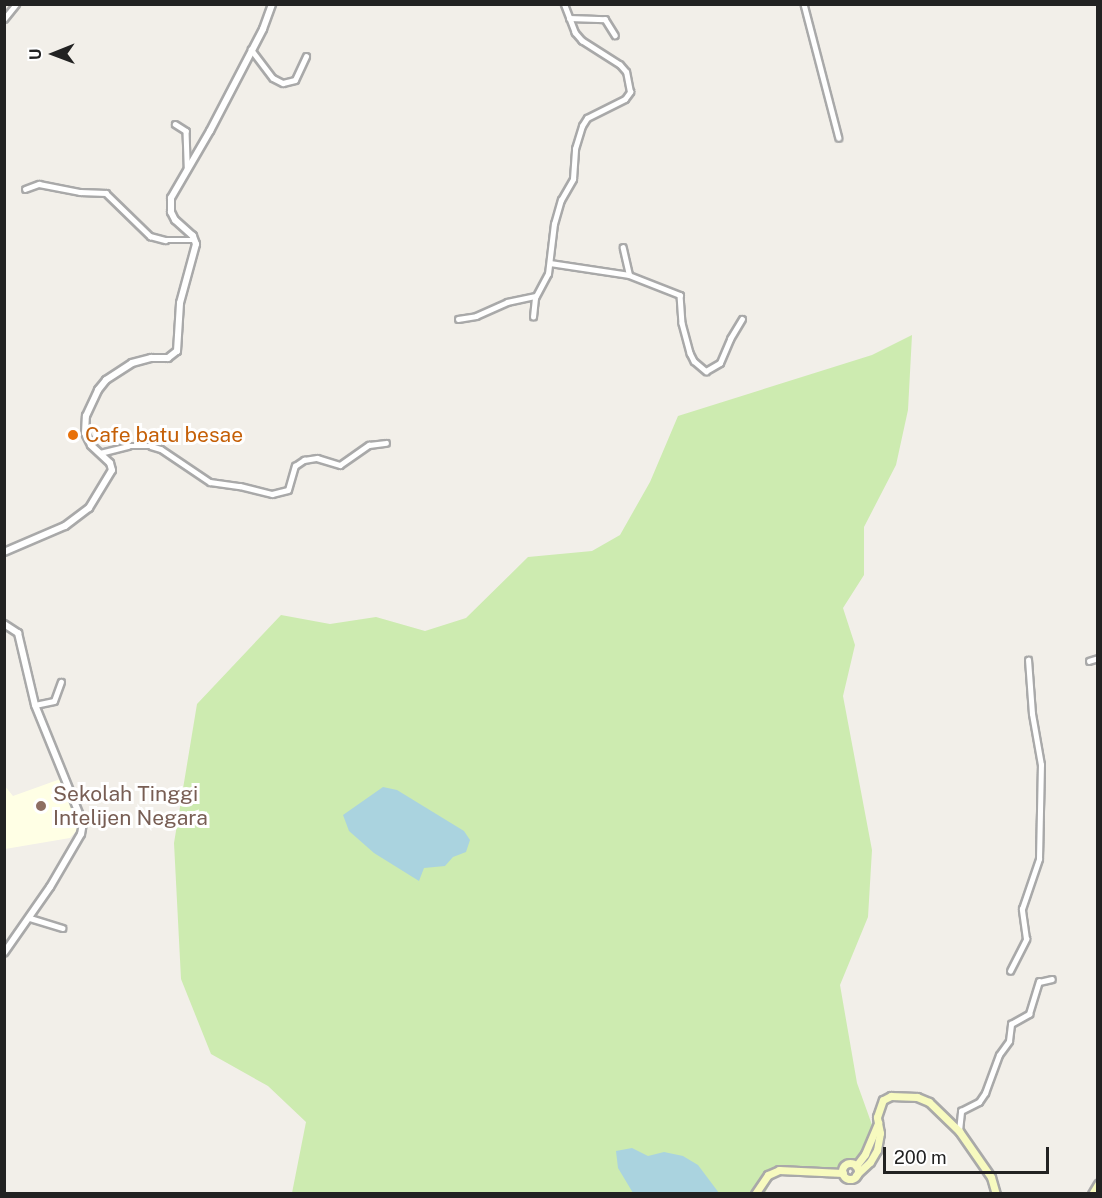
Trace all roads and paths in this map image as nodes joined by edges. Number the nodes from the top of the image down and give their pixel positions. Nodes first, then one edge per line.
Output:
1 (16, 4) edge
2 (272, 4) edge
3 (564, 4) edge
4 (804, 4) edge
5 (5, 18) edge
6 (568, 18) junction
7 (615, 35) dead end
8 (251, 49) junction
9 (306, 56) dead end
10 (175, 124) dead end
11 (839, 138) dead end
12 (187, 169) junction
13 (25, 189) dead end
14 (195, 240) junction
15 (623, 248) dead end
16 (550, 263) junction
17 (629, 275) junction
18 (535, 296) junction
19 (533, 317) dead end
20 (458, 319) dead end
21 (742, 319) dead end
22 (386, 443) dead end
23 (100, 453) junction
24 (4, 552) edge
25 (4, 624) edge
26 (1098, 658) edge
27 (1028, 660) dead end
28 (1089, 661) dead end
29 (62, 682) dead end
30 (35, 705) junction
31 (30, 918) junction
32 (63, 928) dead end
33 (4, 952) edge
34 (1010, 971) dead end
35 (1052, 979) dead end
36 (878, 1123) junction
37 (959, 1131) junction
38 (856, 1166) junction
39 (843, 1173) junction
40 (856, 1175) junction
41 (1098, 1184) edge
42 (755, 1194) edge
43 (996, 1194) edge
44 (1092, 1194) edge

1 - 5 street
2 - 8 street
3 - 6 street
4 - 11 street
6 - 7 street
6 - 16 street
8 - 9 street
8 - 12 street
10 - 12 street
12 - 14 street
13 - 14 street
14 - 23 street
15 - 17 street
16 - 17 street
16 - 18 street
17 - 21 street
18 - 19 street
18 - 20 street
22 - 23 street
23 - 24 street
25 - 30 street
26 - 28 street
27 - 34 street
29 - 30 street
30 - 31 street
31 - 32 street
31 - 33 street
35 - 37 street
36 - 37 main road
36 - 38 main road
36 - 40 main road
37 - 43 main road
38 - 39 main road
38 - 40 main road
39 - 40 main road
39 - 42 main road
41 - 44 main road

